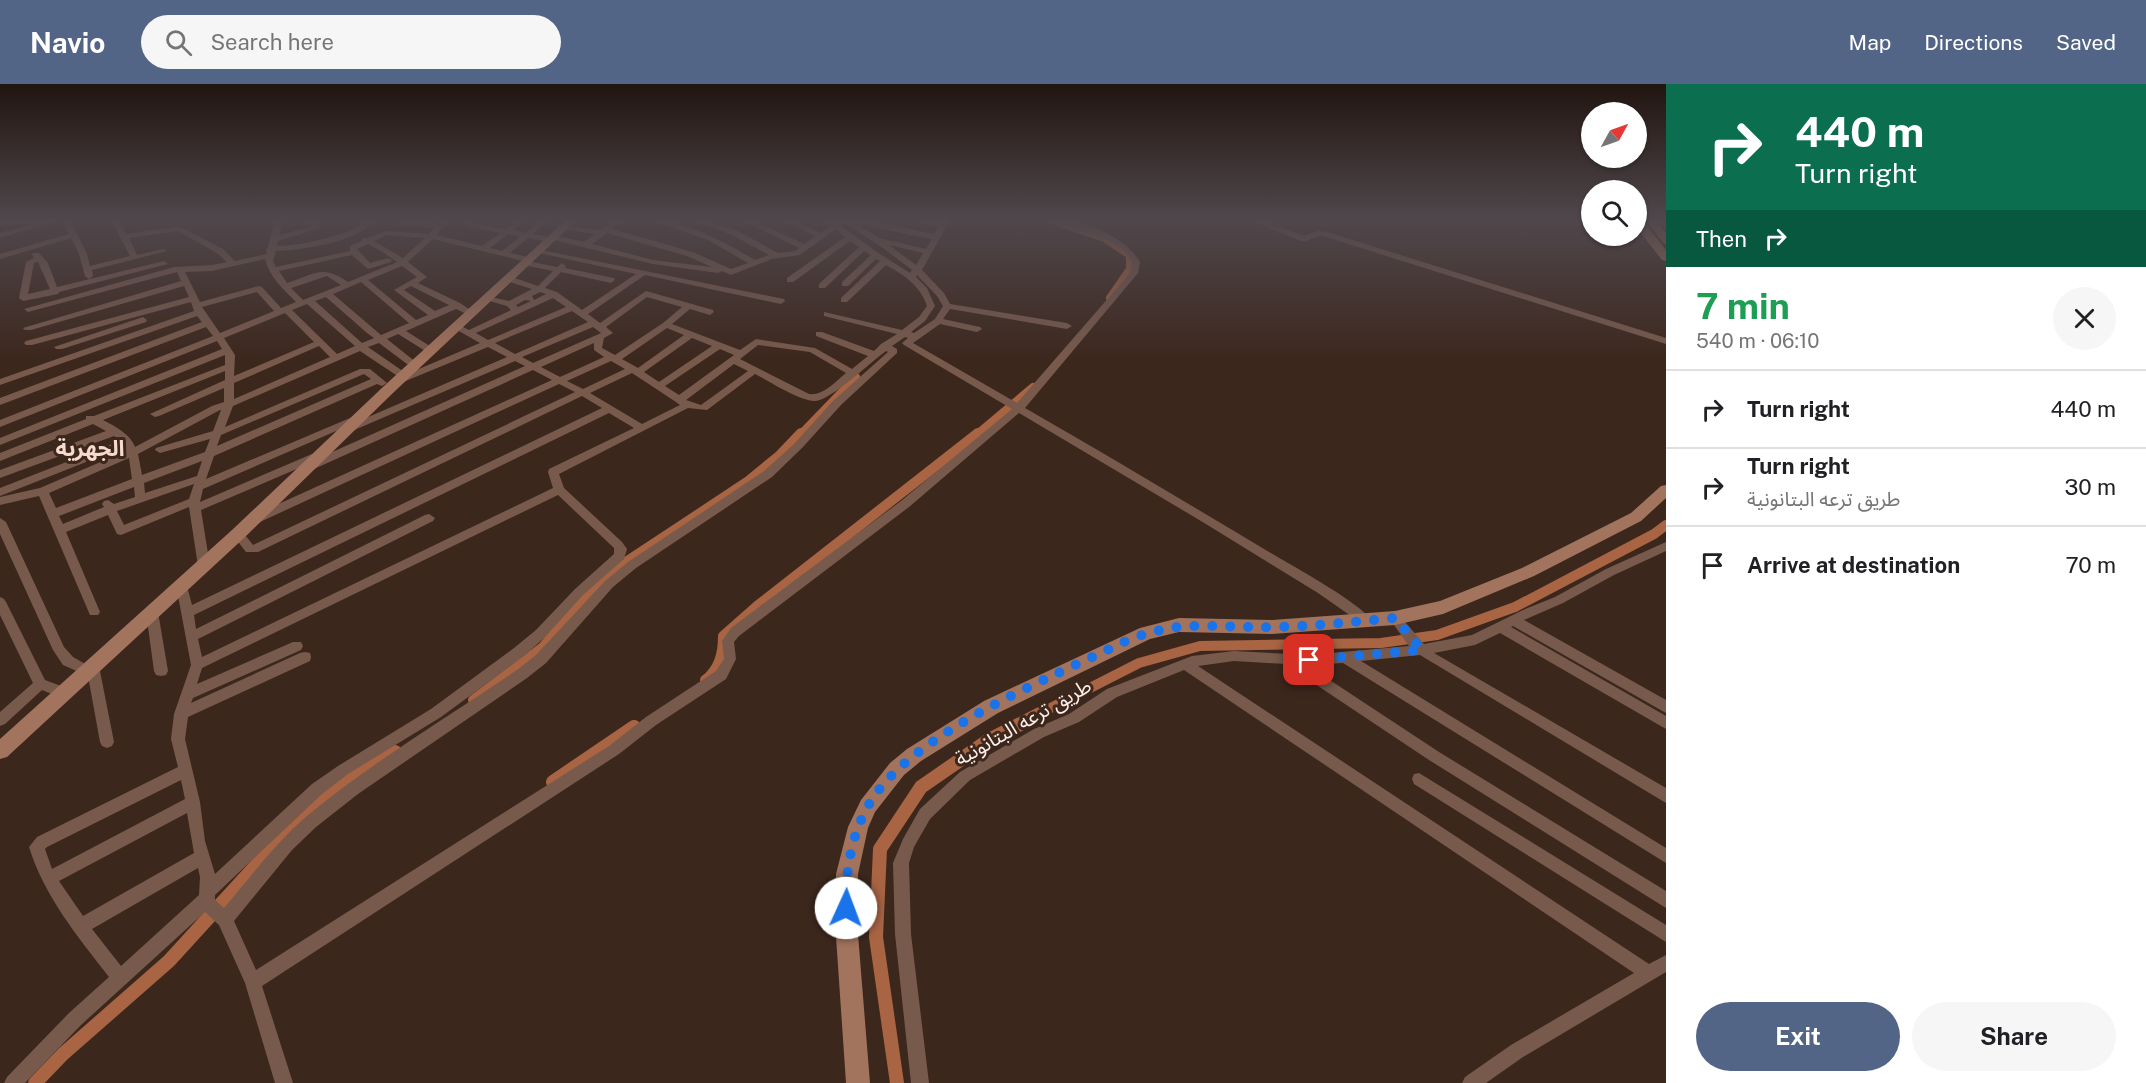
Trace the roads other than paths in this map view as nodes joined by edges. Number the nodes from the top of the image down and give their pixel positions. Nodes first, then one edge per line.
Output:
1 (29, 267) edge
2 (45, 267) edge
3 (97, 267) edge
4 (154, 267) edge
5 (170, 267) edge
6 (209, 267) edge
7 (272, 267) edge
8 (288, 267) edge
9 (386, 267) edge
10 (408, 267) edge
11 (522, 267) edge
12 (557, 267) edge
13 (562, 267) edge
14 (610, 267) edge
15 (676, 267) edge
16 (715, 267) edge
17 (747, 267) edge
18 (809, 267) edge
19 (843, 267) edge
20 (864, 267) edge
21 (879, 267) edge
22 (898, 267) edge
23 (906, 267) edge
24 (919, 267) edge
25 (1135, 267) edge
26 (1428, 267) edge
27 (87, 269) joint
28 (177, 270) junction
29 (273, 270) junction
30 (558, 270) junction
31 (722, 270) junction
32 (643, 273) junction
33 (914, 274) junction
34 (362, 279) junction
35 (509, 279) junction
36 (611, 280) dead end
37 (790, 280) dead end
38 (187, 282) junction
39 (90, 283) junction
40 (411, 283) junction
41 (846, 284) dead end
42 (347, 285) junction
43 (657, 286) junction
44 (822, 286) dead end
45 (285, 287) junction
46 (540, 289) junction
47 (75, 291) junction
48 (55, 292) junction
49 (327, 293) junction
50 (554, 294) junction
51 (525, 296) junction
52 (489, 298) junction
53 (844, 300) dead end
54 (304, 302) junction
55 (536, 302) junction
56 (782, 302) dead end
57 (510, 304) junction
58 (196, 305) junction
59 (457, 305) junction
60 (947, 306) junction
61 (687, 307) junction
62 (571, 308) junction
63 (28, 309) dead end
64 (283, 310) junction
65 (84, 311) junction
66 (518, 311) junction
67 (710, 312) dead end
68 (471, 313) junction
69 (828, 314) dead end
70 (434, 315) junction
71 (552, 315) junction
72 (581, 315) junction
73 (938, 321) junction
74 (415, 322) junction
75 (206, 324) junction
76 (598, 325) junction
77 (666, 325) junction
78 (91, 326) junction
79 (455, 326) junction
80 (1067, 326) dead end
81 (28, 328) dead end
82 (977, 329) dead end
83 (398, 330) junction
84 (470, 333) junction
85 (690, 334) junction
86 (819, 334) dead end
87 (219, 337) junction
88 (908, 337) junction
89 (380, 339) junction
90 (600, 339) junction
91 (1666, 341) edge
92 (320, 343) junction
93 (489, 343) junction
94 (29, 344) dead end
95 (361, 346) junction
96 (719, 346) junction
97 (58, 347) dead end
98 (228, 350) junction
99 (430, 350) junction
100 (884, 351) junction
101 (514, 357) junction
102 (738, 357) junction
103 (336, 358) junction
104 (613, 358) junction
105 (230, 366) junction
106 (533, 368) junction
107 (755, 370) junction
108 (635, 371) junction
109 (851, 372) junction
110 (396, 378) junction
111 (561, 380) junction
112 (230, 381) junction
113 (0, 382) edge
114 (659, 386) junction
115 (133, 389) junction
116 (582, 392) junction
117 (143, 400) junction
118 (0, 402) edge
119 (683, 402) junction
120 (229, 403) junction
121 (1014, 407) junction
122 (611, 408) junction
123 (76, 412) junction
124 (155, 414) junction
125 (359, 418) junction
126 (94, 420) junction
127 (0, 424) edge
128 (642, 428) junction
129 (348, 429) junction
130 (116, 431) junction
131 (169, 432) junction
132 (217, 434) junction
133 (0, 442) edge
134 (158, 444) junction
135 (130, 447) junction
136 (323, 453) junction
137 (209, 454) junction
138 (0, 457) edge
139 (309, 466) junction
140 (166, 470) junction
141 (0, 474) edge
142 (138, 481) junction
143 (199, 482) junction
144 (559, 490) junction
145 (1666, 490) edge
146 (43, 491) junction
147 (0, 492) edge
148 (103, 494) junction
149 (141, 499) junction
150 (0, 501) edge
151 (194, 505) junction
152 (111, 509) junction
153 (52, 513) junction
154 (429, 518) dead end
155 (252, 521) junction
156 (0, 522) edge
157 (59, 531) junction
158 (238, 534) junction
159 (1666, 546) edge
160 (1653, 552) junction
161 (1666, 558) edge
162 (204, 566) junction
163 (182, 585) junction
164 (0, 602) edge
165 (94, 612) dead end
166 (152, 612) junction
167 (186, 613) junction
168 (1365, 620) junction
169 (1399, 623) junction
170 (1508, 624) junction
171 (191, 637) junction
172 (1418, 647) junction
173 (1287, 658) junction
174 (1345, 658) junction
175 (1185, 664) junction
176 (197, 665) junction
177 (91, 668) junction
178 (161, 671) dead end
179 (40, 684) junction
180 (64, 693) junction
181 (188, 694) junction
182 (1666, 707) edge
183 (182, 714) junction
184 (1, 719) edge
185 (1666, 723) edge
186 (107, 742) dead end
187 (0, 751) edge
188 (184, 771) junction
189 (1419, 779) dead end
190 (1666, 796) edge
191 (193, 802) junction
192 (1666, 856) edge
193 (202, 857) junction
194 (50, 878) junction
195 (1666, 900) edge
196 (214, 906) junction
197 (81, 926) junction
198 (1666, 934) edge
199 (1666, 964) edge
200 (1649, 973) junction
201 (120, 979) junction
202 (253, 982) junction
203 (13, 1083) edge
204 (284, 1083) edge
205 (858, 1083) edge
206 (920, 1083) edge
207 (1471, 1083) edge

1 - 48 street
2 - 48 street
3 - 27 street
4 - 39 street
5 - 28 street
6 - 28 street
7 - 29 street
8 - 29 street
9 - 34 street
10 - 40 street
11 - 35 street
12 - 30 street
13 - 30 street
14 - 32 street
15 - 31 street
16 - 31 street
17 - 31 street
18 - 37 street
19 - 44 street
20 - 41 street
21 - 53 street
22 - 33 street
23 - 33 street
24 - 33 street
25 - 121 street
26 - 91 street
27 - 39 street
28 - 38 street
28 - 47 street
29 - 45 street
30 - 36 street
30 - 46 street
32 - 43 street
32 - 72 street
33 - 60 street
33 - 88 street
34 - 42 street
34 - 74 street
35 - 46 street
35 - 52 street
38 - 58 street
38 - 65 street
39 - 47 street
40 - 59 street
40 - 70 street
42 - 45 street
42 - 49 street
43 - 56 street
43 - 61 street
43 - 76 street
45 - 54 street
46 - 50 street
46 - 51 street
47 - 48 street
47 - 63 street
47 - 65 street
49 - 54 street
49 - 89 street
50 - 55 street
50 - 62 street
51 - 55 street
51 - 57 street
52 - 57 street
52 - 68 street
54 - 64 street
54 - 95 street
55 - 66 street
55 - 71 street
57 - 66 street
58 - 64 street
58 - 75 street
58 - 78 street
58 - 97 street
58 - 113 street
59 - 68 street
59 - 70 street
60 - 73 street
60 - 80 street
61 - 67 street
61 - 77 street
62 - 71 street
62 - 72 street
64 - 87 street
64 - 92 street
65 - 78 street
65 - 81 street
66 - 84 street
68 - 79 street
69 - 88 street
70 - 74 street
71 - 93 street
72 - 76 street
73 - 82 street
73 - 88 street
74 - 83 street
75 - 87 street
75 - 118 street
76 - 90 street
76 - 101 street
77 - 85 street
77 - 104 street
78 - 94 street
79 - 84 street
79 - 99 street
83 - 89 street
83 - 99 street
84 - 93 street
85 - 96 street
85 - 108 street
86 - 100 street
87 - 98 street
87 - 127 street
88 - 100 street
88 - 121 street
89 - 95 street
89 - 110 street
90 - 104 street
90 - 106 street
92 - 103 street
92 - 112 street
93 - 101 street
93 - 110 street
95 - 103 street
95 - 110 street
96 - 102 street
96 - 114 street
98 - 105 street
98 - 115 street
99 - 110 street
100 - 109 street
100 - 196 street
101 - 106 street
101 - 129 street
102 - 107 street
102 - 109 street
102 - 119 street
103 - 120 street
104 - 108 street
104 - 111 street
105 - 112 street
105 - 117 street
106 - 111 street
106 - 139 street
107 - 109 street
107 - 119 street
108 - 114 street
108 - 116 street
110 - 125 street
110 - 132 street
110 - 137 street
111 - 116 street
111 - 155 street
112 - 120 street
112 - 124 street
114 - 119 street
115 - 117 street
115 - 123 street
116 - 122 street
116 - 158 street
117 - 124 street
117 - 126 street
119 - 128 street
120 - 131 street
120 - 132 street
121 - 168 street
121 - 202 street
122 - 128 street
122 - 167 street
123 - 126 street
123 - 133 street
124 - 131 street
125 - 129 street
125 - 143 street
126 - 130 street
126 - 138 street
128 - 144 street
129 - 136 street
130 - 135 street
130 - 141 street
131 - 134 street
132 - 134 street
132 - 137 street
134 - 135 street
134 - 140 street
135 - 142 street
135 - 146 street
135 - 147 street
136 - 139 street
136 - 151 street
137 - 140 street
137 - 143 street
139 - 155 street
140 - 142 street
142 - 148 street
142 - 149 street
143 - 149 street
143 - 151 street
144 - 176 street
144 - 196 street
145 - 169 street
146 - 150 street
146 - 153 street
148 - 152 street
148 - 153 street
149 - 152 street
151 - 152 street
151 - 162 street
152 - 157 street
153 - 157 street
154 - 171 street
155 - 158 street
156 - 177 street
157 - 165 street
158 - 162 street
159 - 160 street, طريق ترعه البتانونية
160 - 161 street
160 - 170 street, طريق ترعه البتانونية
162 - 163 street
163 - 166 street
163 - 167 street
164 - 179 street
166 - 177 street
166 - 178 street
167 - 171 street
168 - 169 street
168 - 205 street
169 - 172 street
170 - 172 street, طريق ترعه البتانونية
170 - 182 street
170 - 185 street
171 - 176 street
172 - 174 street, طريق ترعه البتانونية
172 - 190 street
173 - 174 street, طريق ترعه البتانونية
173 - 175 street, طريق ترعه البتانونية
173 - 195 street
174 - 192 street
175 - 200 street
175 - 206 street, طريق ترعه البتانونية
176 - 181 street
177 - 180 street
177 - 186 street
179 - 180 street
179 - 184 street
180 - 187 street
181 - 183 street
181 - 183 street
183 - 188 street
188 - 191 street
188 - 194 street
189 - 198 street
191 - 193 street
191 - 194 street
193 - 196 street
193 - 197 street
194 - 197 street
196 - 201 street
196 - 202 street
197 - 201 street
199 - 200 street
200 - 207 street
201 - 203 street
202 - 204 street

